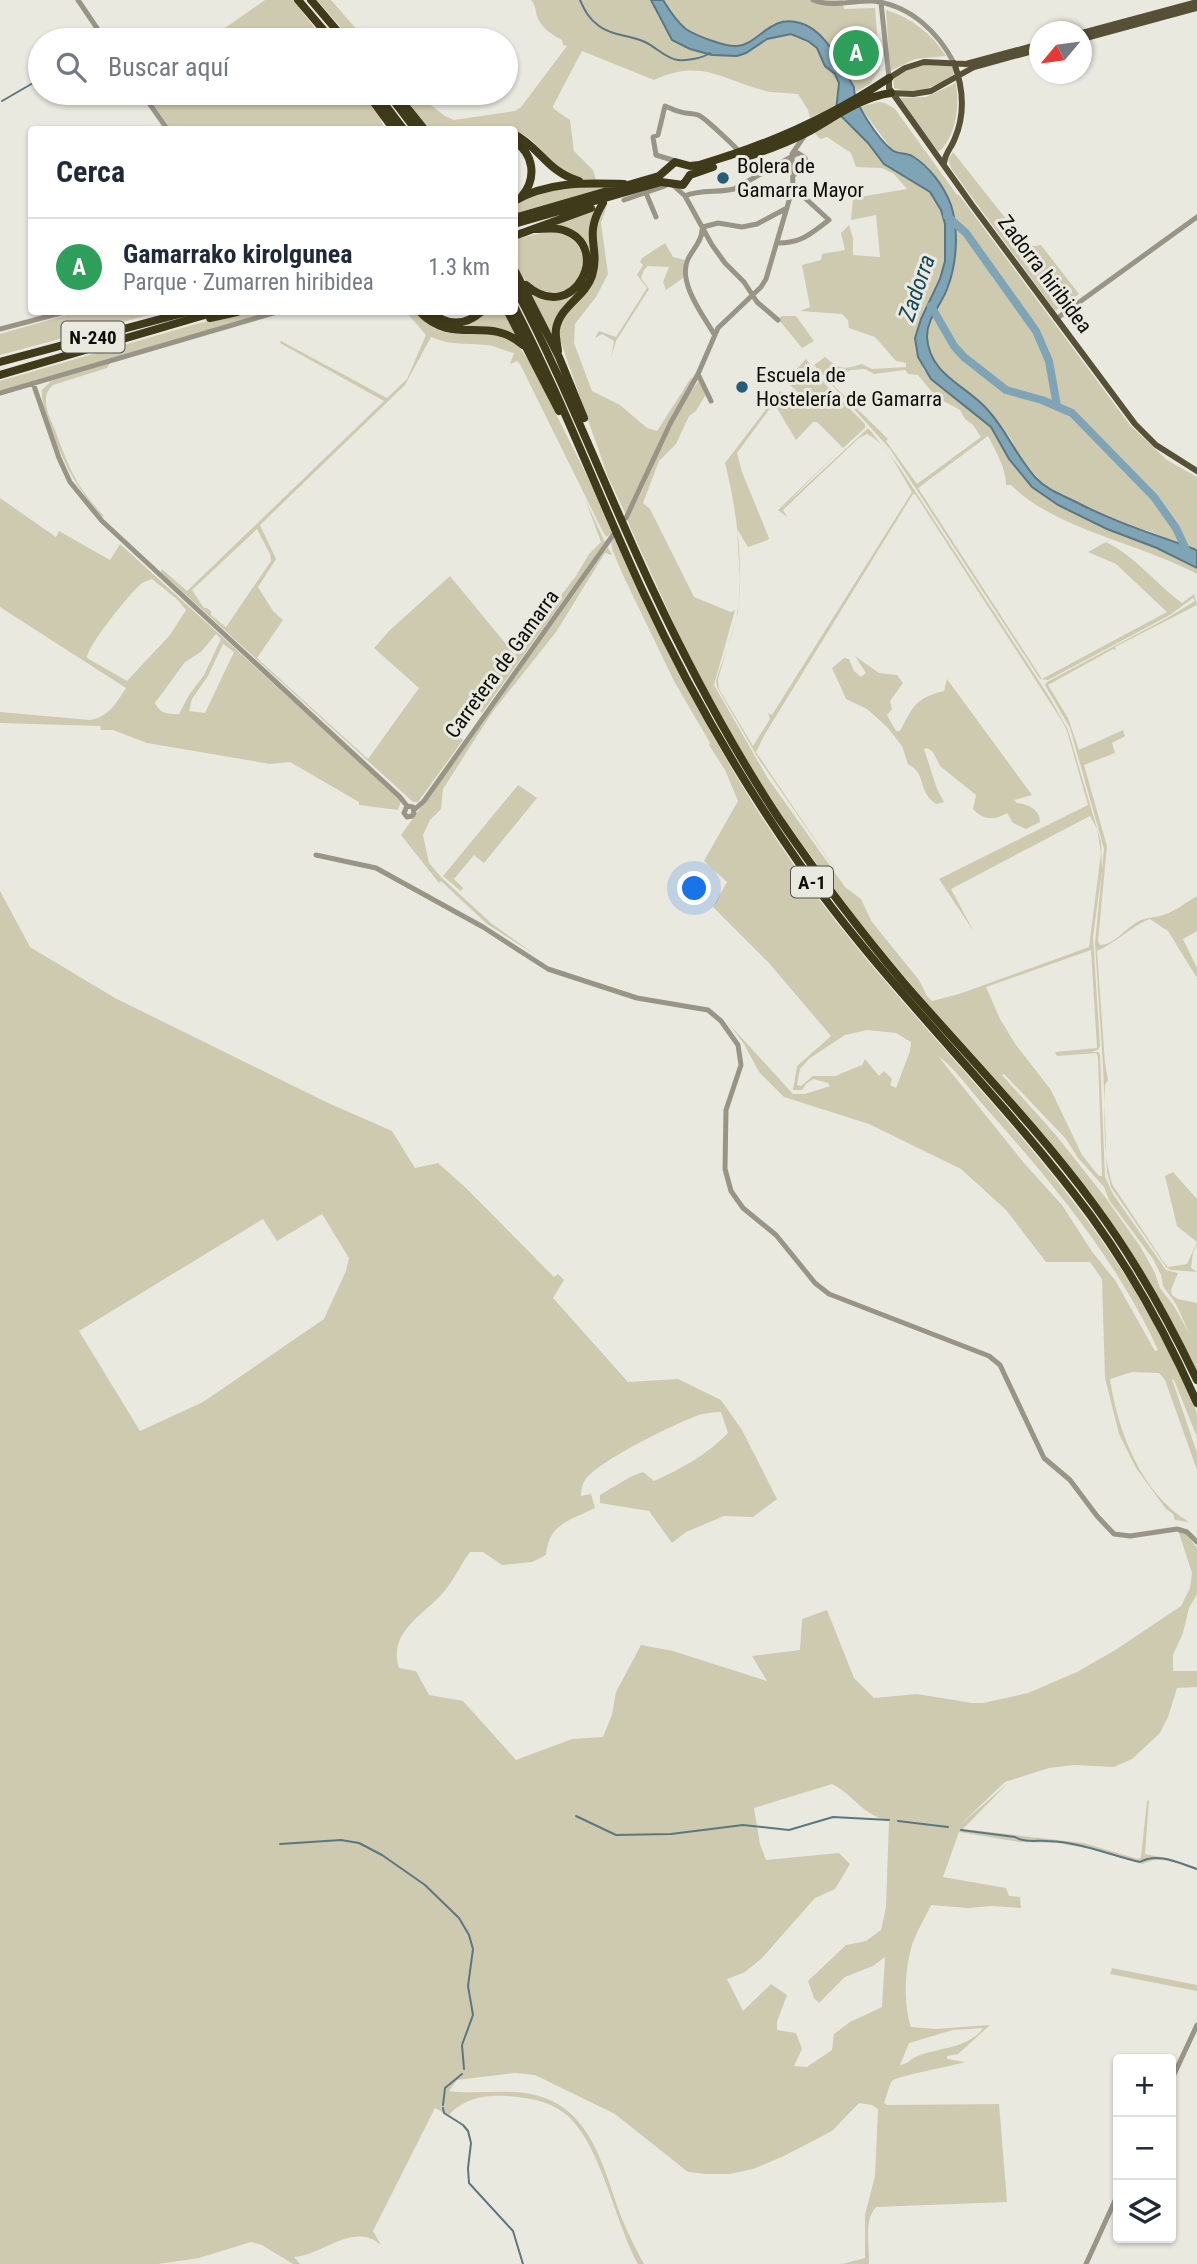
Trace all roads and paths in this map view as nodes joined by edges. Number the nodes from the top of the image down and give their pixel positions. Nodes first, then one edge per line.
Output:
1 (78, 0) edge
2 (298, 0) edge
3 (311, 0) edge
4 (813, 0) edge
5 (881, 2) edge
6 (1197, 2) edge
7 (1197, 8) edge
8 (97, 28) edge
9 (321, 28) edge
10 (335, 28) edge
11 (1092, 30) edge
12 (1092, 35) edge
13 (1029, 50) edge
14 (1029, 50) edge
15 (954, 63) junction
16 (959, 75) junction
17 (889, 78) junction
18 (891, 93) junction
19 (859, 99) junction
20 (150, 105) edge
21 (376, 105) edge
22 (385, 105) edge
23 (400, 105) edge
24 (404, 105) edge
25 (383, 114) junction
26 (814, 125) junction
27 (165, 126) edge
28 (385, 126) edge
29 (391, 126) edge
30 (401, 126) edge
31 (420, 126) edge
32 (421, 126) edge
33 (807, 133) junction
34 (518, 136) edge
35 (518, 144) edge
36 (739, 152) junction
37 (947, 152) junction
38 (936, 153) junction
39 (792, 154) junction
40 (664, 156) junction
41 (752, 162) dead end
42 (683, 163) junction
43 (944, 165) junction
44 (666, 171) junction
45 (761, 174) junction
46 (793, 175) junction
47 (689, 177) junction
48 (585, 183) junction
49 (670, 183) junction
50 (634, 184) junction
51 (793, 187) junction
52 (646, 193) junction
53 (689, 195) junction
54 (621, 198) junction
55 (518, 199) edge
56 (518, 200) edge
57 (603, 203) junction
58 (787, 208) junction
59 (518, 217) edge
60 (656, 217) dead end
61 (1197, 217) edge
62 (518, 223) edge
63 (703, 227) junction
64 (535, 229) junction
65 (518, 235) edge
66 (778, 243) junction
67 (518, 283) edge
68 (752, 295) junction
69 (518, 314) edge
70 (54, 315) edge
71 (166, 315) edge
72 (175, 315) edge
73 (205, 315) edge
74 (225, 315) edge
75 (267, 315) edge
76 (423, 315) edge
77 (434, 315) edge
78 (478, 315) edge
79 (510, 315) edge
80 (1056, 319) junction
81 (154, 320) junction
82 (778, 320) dead end
83 (0, 330) edge
84 (146, 332) junction
85 (714, 335) junction
86 (528, 350) junction
87 (559, 357) junction
88 (0, 362) edge
89 (698, 374) junction
90 (0, 375) edge
91 (33, 383) junction
92 (0, 393) edge
93 (710, 401) dead end
94 (591, 446) junction
95 (1197, 471) edge
96 (591, 473) junction
97 (626, 518) dead end
98 (613, 535) dead end
99 (407, 806) junction
100 (414, 810) junction
101 (316, 855) dead end
102 (1197, 1380) edge
103 (1197, 1403) edge
104 (1197, 1542) edge
105 (1197, 2025) edge
106 (1176, 2070) edge
107 (1113, 2205) edge
108 (1086, 2264) edge

1 - 8 street
2 - 9 highway
3 - 10 highway
4 - 5 street
5 - 15 street
5 - 17 street
6 - 11 main road
7 - 12 main road
13 - 15 main road
14 - 16 main road
15 - 16 main road
15 - 17 main road
16 - 18 main road
16 - 37 main road
17 - 18 main road, Zadorra hiribidea
17 - 19 highway
18 - 19 highway
18 - 38 main road, Zadorra hiribidea
19 - 26 highway
20 - 27 street
21 - 25 highway
22 - 30 highway
23 - 31 highway
24 - 32 highway
25 - 28 highway
25 - 29 highway
26 - 33 highway
26 - 36 highway
33 - 39 street
33 - 47 highway
34 - 48 highway
35 - 55 highway
36 - 40 street
36 - 42 highway
37 - 38 main road
37 - 43 main road
38 - 43 main road, Zadorra hiribidea
39 - 45 street
39 - 46 street
39 - 46 street
40 - 42 street
40 - 44 street
41 - 45 street
42 - 44 highway
42 - 47 highway
43 - 80 main road, Zadorra hiribidea
44 - 49 highway
44 - 50 highway
45 - 53 street
46 - 51 street
47 - 49 highway
47 - 53 street
48 - 50 highway
48 - 56 highway
49 - 52 street
49 - 53 street
49 - 54 highway
50 - 59 highway
51 - 58 street
51 - 66 street
52 - 54 street
52 - 60 street
53 - 63 street
54 - 57 highway
54 - 62 highway
57 - 64 highway
57 - 87 highway
58 - 63 street
58 - 66 street
61 - 80 street
63 - 68 street
63 - 85 street
64 - 65 highway
64 - 67 highway
66 - 68 street
67 - 87 highway
67 - 94 highway, A-1
68 - 82 street
68 - 85 street
69 - 96 highway, A-1
70 - 83 street
71 - 81 highway
72 - 81 highway, N-240
73 - 84 highway, N-240
74 - 84 highway
75 - 91 street
76 - 86 highway
77 - 78 highway
79 - 86 highway
80 - 95 main road, Zadorra hiribidea
81 - 88 highway, N-240
84 - 90 highway, N-240
85 - 89 street
86 - 96 highway
87 - 94 highway
89 - 93 street
89 - 97 street
91 - 92 street
91 - 99 street
94 - 102 highway, A-1
96 - 103 highway, A-1
98 - 100 street, Carretera de Gamarra
99 - 100 street
99 - 100 street
101 - 104 street
105 - 106 street
107 - 108 street

